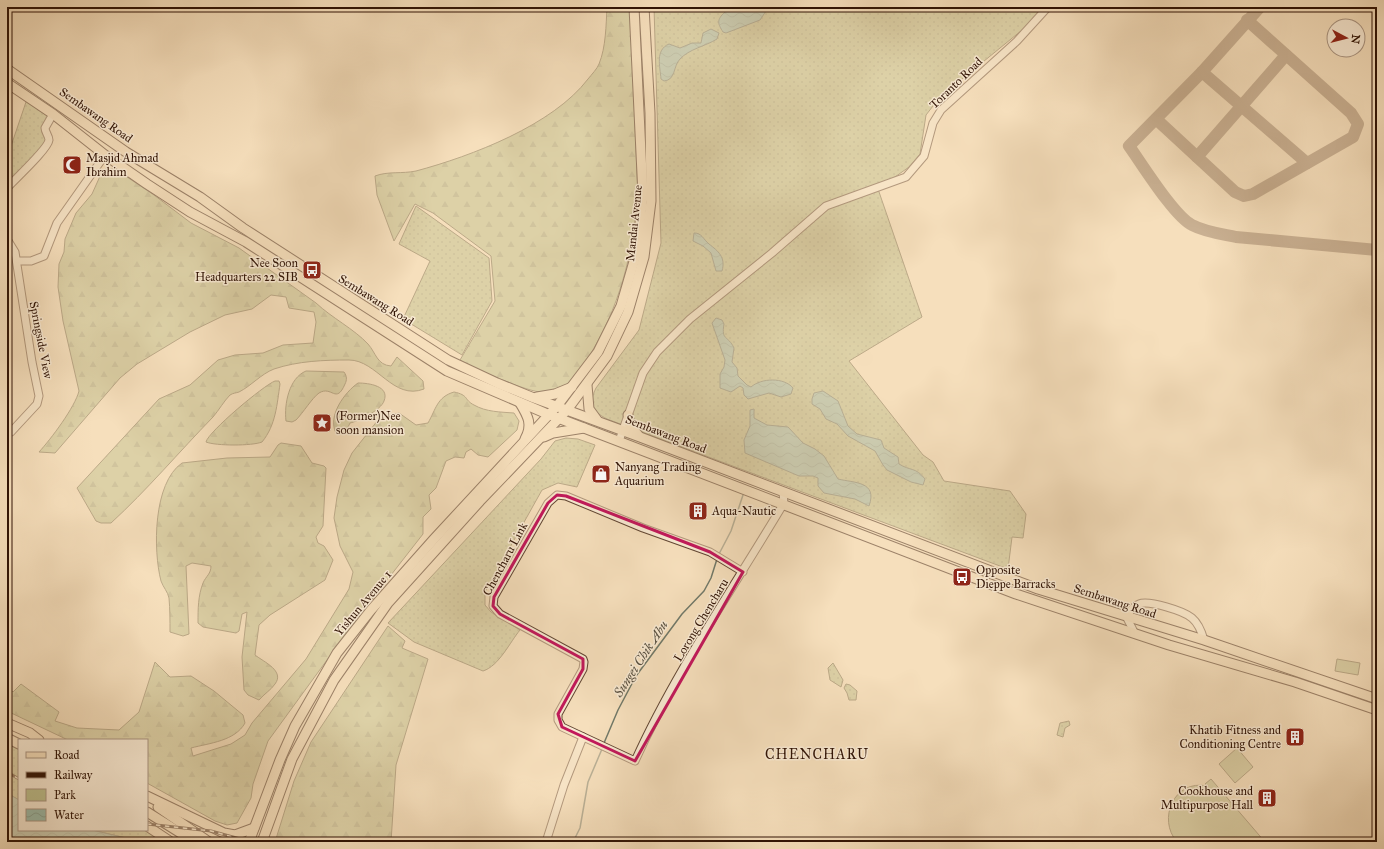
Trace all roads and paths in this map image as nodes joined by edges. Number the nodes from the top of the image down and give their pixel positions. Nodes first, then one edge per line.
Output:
1 (634, 7) edge
2 (644, 7) edge
3 (1048, 7) edge
4 (7, 69) edge
5 (7, 83) edge
6 (53, 114) junction
7 (105, 155) junction
8 (154, 168) junction
9 (168, 178) junction
10 (147, 184) junction
11 (7, 188) edge
12 (157, 190) junction
13 (7, 239) edge
14 (17, 261) junction
15 (587, 385) junction
16 (573, 386) junction
17 (534, 398) junction
18 (520, 403) junction
19 (557, 406) junction
20 (568, 410) junction
21 (550, 415) junction
22 (628, 415) junction
23 (560, 418) junction
24 (598, 421) junction
25 (586, 428) junction
26 (623, 430) junction
27 (7, 434) edge
28 (640, 436) junction
29 (539, 440) junction
30 (619, 441) junction
31 (520, 447) junction
32 (783, 492) junction
33 (784, 504) junction
34 (743, 572) junction
35 (1127, 618) junction
36 (1135, 634) junction
37 (1204, 640) junction
38 (1377, 699) edge
39 (1377, 710) edge
40 (7, 723) edge
41 (583, 737) junction
42 (7, 738) edge
43 (38, 739) edge
44 (18, 744) edge
45 (635, 761) joint
46 (148, 798) edge
47 (148, 799) edge
48 (148, 813) edge
49 (148, 827) edge
50 (254, 828) junction
51 (171, 842) edge
52 (195, 842) edge
53 (209, 842) edge
54 (249, 842) edge
55 (262, 842) edge
56 (546, 842) edge

1 - 16 main road, Mandai Avenue
2 - 15 main road, Mandai Avenue
3 - 22 street, Toranto Road
4 - 8 main road, Sembawang Road
5 - 6 main road, Sembawang Road
6 - 7 main road, Sembawang Road
6 - 11 street
7 - 10 main road, Sembawang Road
7 - 14 street
8 - 9 main road, Sembawang Road
8 - 10 main road
9 - 12 main road
9 - 17 main road, Sembawang Road
10 - 12 main road, Sembawang Road
12 - 18 main road, Sembawang Road
13 - 14 street, Springside View
14 - 27 street, Springside View
15 - 20 main road, Mandai Avenue
15 - 24 main road
16 - 17 main road
16 - 19 main road, Mandai Avenue
17 - 19 main road, Sembawang Road
18 - 21 main road, Sembawang Road
18 - 31 main road
19 - 20 main road, Sembawang Road
19 - 21 main road, Mandai Avenue
20 - 23 main road, Mandai Avenue
20 - 24 main road, Sembawang Road
21 - 23 main road, Sembawang Road
21 - 31 main road, Yishun Avenue 1
22 - 26 street, Toranto Road
22 - 28 main road
23 - 25 main road, Sembawang Road
23 - 29 main road, Yishun Avenue 1
24 - 26 main road, Sembawang Road
25 - 29 main road
25 - 30 main road, Sembawang Road
26 - 28 main road, Sembawang Road
26 - 30 street, Toranto Road
28 - 32 main road, Sembawang Road
29 - 55 main road, Yishun Avenue 1
30 - 33 main road, Sembawang Road
31 - 50 main road, Yishun Avenue 1
32 - 33 street
32 - 35 main road, Sembawang Road
33 - 34 street, Lorong Chencharu
33 - 36 main road, Sembawang Road
34 - 41 street, Chencharu Link
34 - 45 street, Lorong Chencharu
35 - 36 street
35 - 37 main road, Sembawang Road
35 - 37 street
36 - 39 main road, Sembawang Road
37 - 38 main road, Sembawang Road
40 - 43 main road
41 - 45 street, Chencharu Link
41 - 56 street
42 - 44 main road
46 - 50 main road
47 - 53 main road
48 - 52 main road
49 - 51 main road
50 - 54 main road, Yishun Avenue 1

